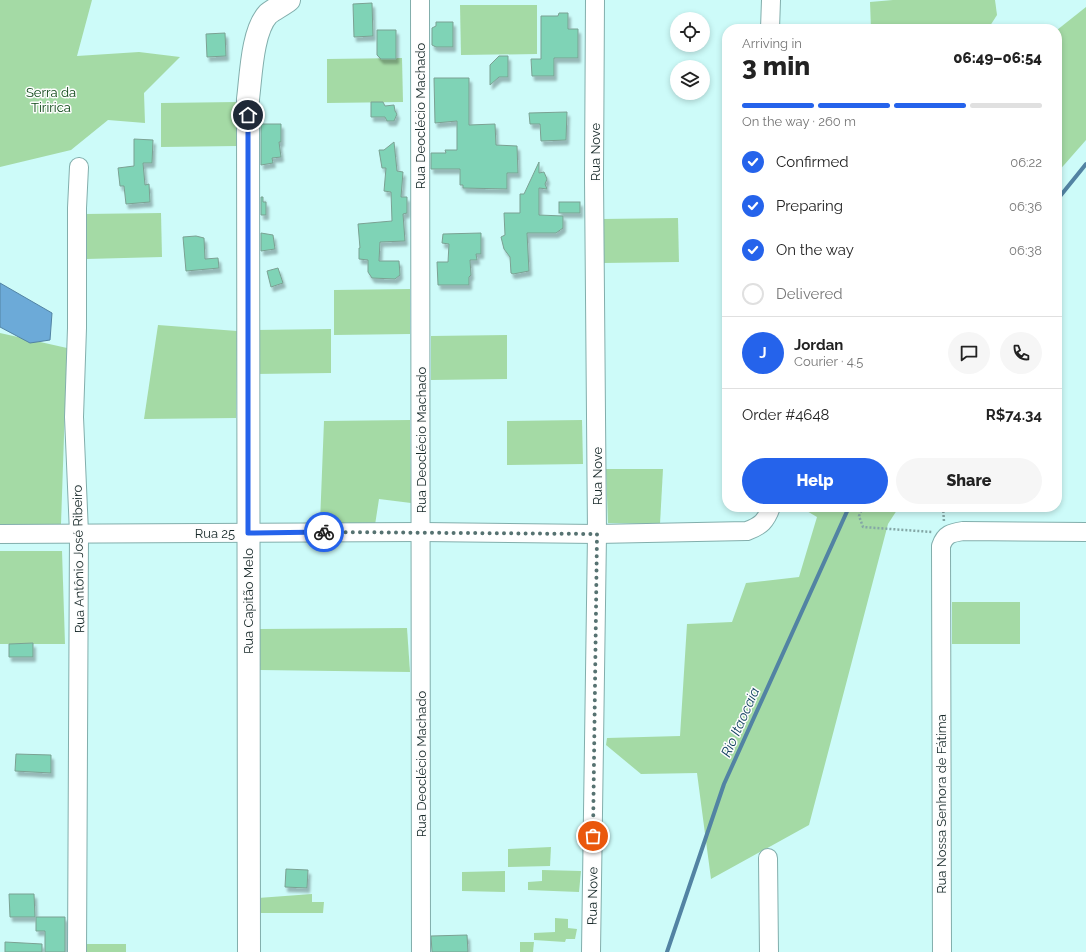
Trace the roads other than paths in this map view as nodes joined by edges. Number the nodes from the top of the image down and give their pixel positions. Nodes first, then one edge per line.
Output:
1 (289, 0) edge
2 (420, 0) edge
3 (595, 0) edge
4 (771, 0) edge
5 (770, 24) edge
6 (80, 167) dead end
7 (769, 512) edge
8 (422, 532) junction
9 (1086, 532) edge
10 (80, 533) junction
11 (248, 533) junction
12 (0, 534) edge
13 (597, 534) junction
14 (768, 858) dead end
15 (77, 952) edge
16 (249, 952) edge
17 (421, 952) edge
18 (591, 952) edge
19 (769, 952) edge
20 (942, 952) edge

1 - 11 main road, Rua Capitão Melo
2 - 8 street, Rua Deoclécio Machado
3 - 13 street, Rua Nove
4 - 5 street
6 - 10 street, Rua Antônio José Ribeiro
7 - 13 street, Rua 25
8 - 11 street, Rua 25
8 - 13 street, Rua 25
8 - 17 street, Rua Deoclécio Machado
9 - 20 street, Rua Nossa Senhora de Fátima
10 - 11 street, Rua 25
10 - 12 street, Rua 25
10 - 15 street, Rua Antônio José Ribeiro
11 - 16 main road, Rua Capitão Melo
13 - 18 street, Rua Nove
14 - 19 street

